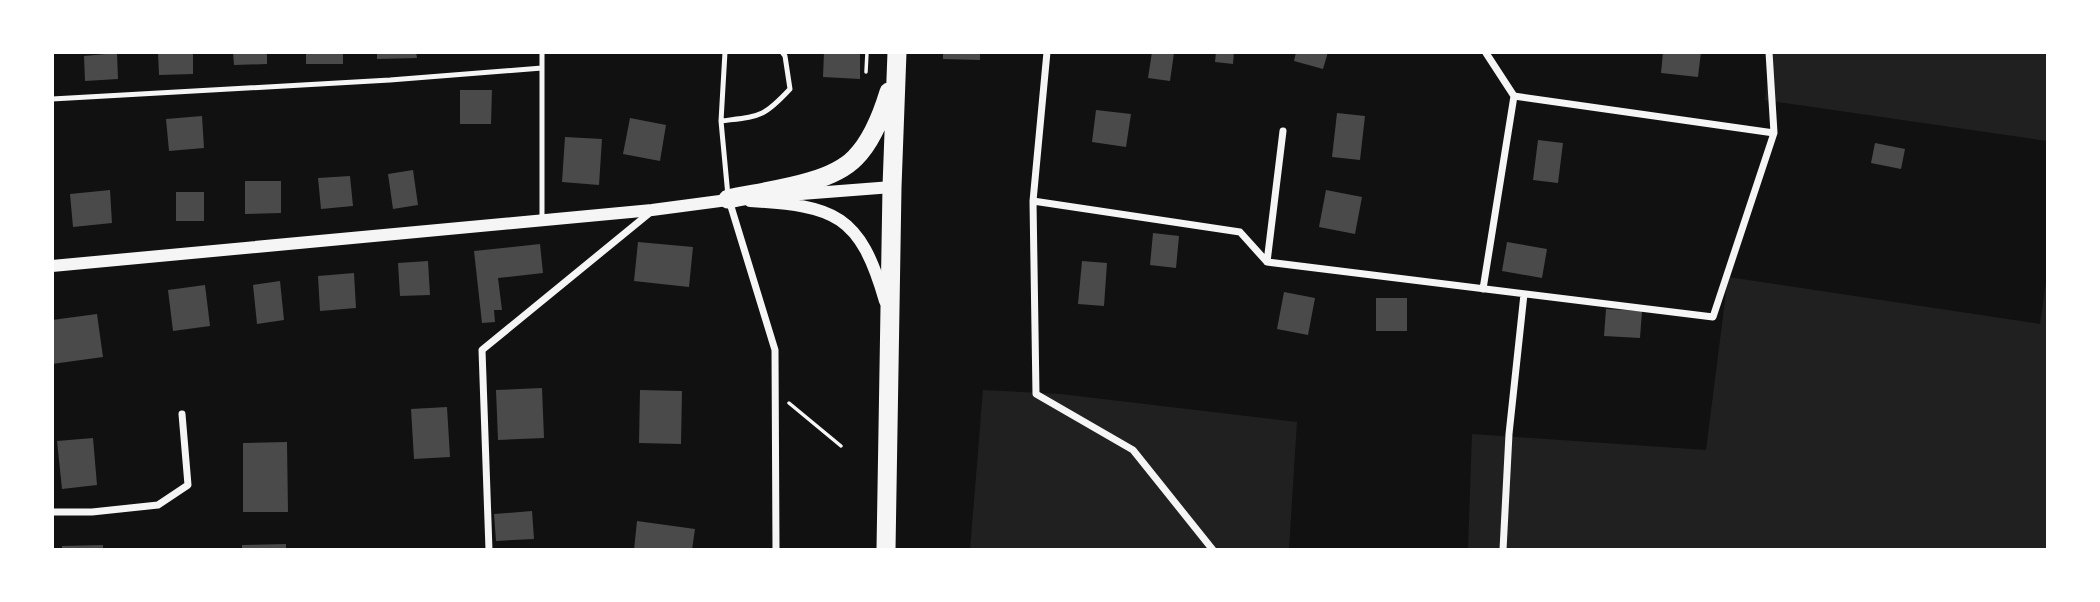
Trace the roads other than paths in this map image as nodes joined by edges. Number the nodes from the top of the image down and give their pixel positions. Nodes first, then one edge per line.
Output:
1 (542, 52) edge
2 (725, 52) edge
3 (782, 52) edge
4 (1047, 52) edge
5 (1769, 52) edge
6 (1486, 53) edge
7 (897, 58) edge
8 (542, 68) junction
9 (1514, 96) junction
10 (52, 99) edge
11 (721, 121) junction
12 (1283, 131) dead end
13 (1774, 133) junction
14 (892, 187) junction
15 (728, 199) junction
16 (1033, 201) junction
17 (653, 211) junction
18 (542, 221) junction
19 (1267, 262) junction
20 (52, 266) edge
21 (1483, 289) junction
22 (1524, 294) junction
23 (890, 317) junction
24 (182, 414) dead end
25 (52, 512) edge
26 (489, 550) edge
27 (776, 550) edge
28 (886, 550) edge
29 (1213, 550) edge
30 (1503, 550) edge

1 - 8 lane
2 - 11 lane
3 - 11 lane
4 - 16 street
5 - 13 street
6 - 9 street
7 - 14 highway
7 - 15 highway
8 - 10 lane
8 - 18 lane
9 - 13 street
9 - 21 street
11 - 15 lane
12 - 19 street
13 - 22 street
14 - 15 street
14 - 23 highway
15 - 17 street
15 - 23 street
15 - 27 street
16 - 19 street
16 - 29 street
17 - 18 street
17 - 26 street
18 - 20 street
19 - 21 street
21 - 22 street
22 - 30 street
23 - 28 highway
24 - 25 street

